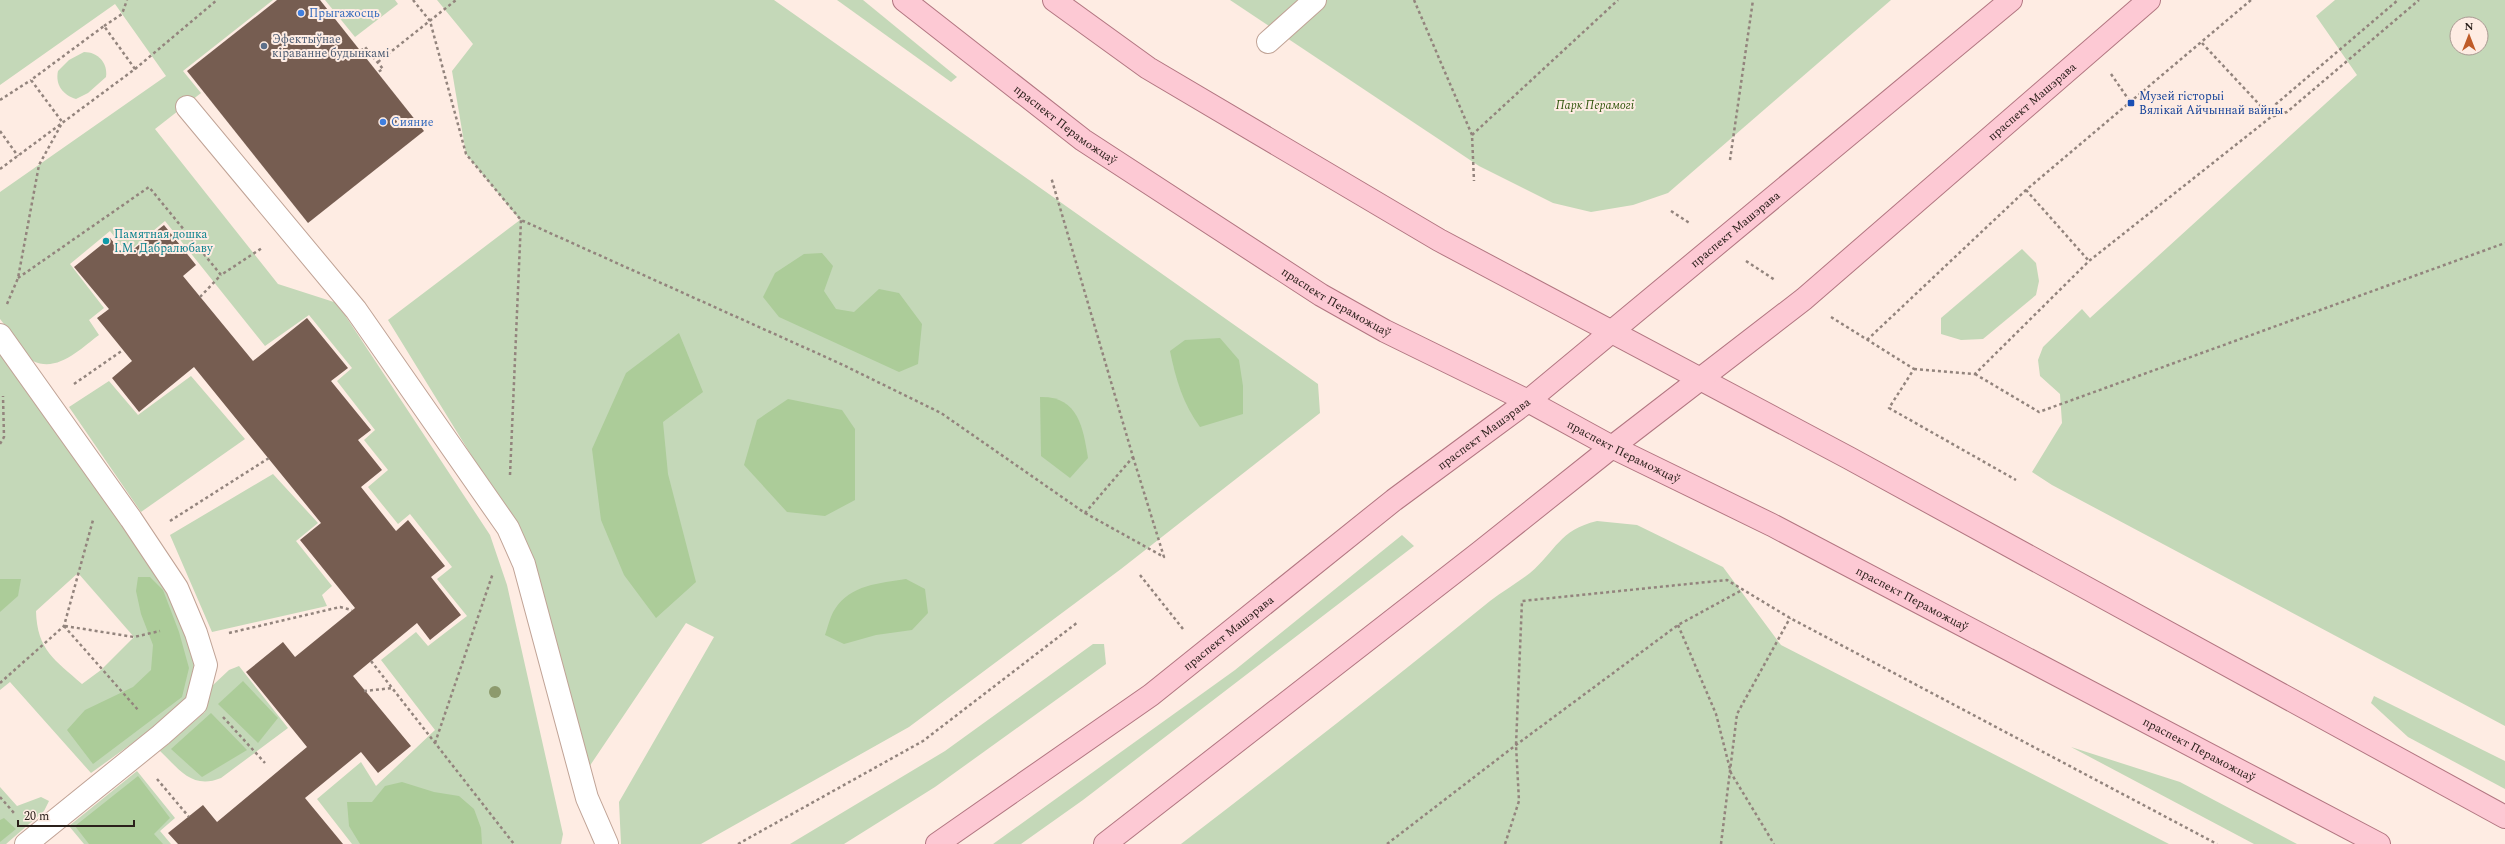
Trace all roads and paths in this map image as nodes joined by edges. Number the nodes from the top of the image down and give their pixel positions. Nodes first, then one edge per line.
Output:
1 (128, 0) edge
2 (217, 0) edge
3 (413, 0) edge
4 (456, 0) edge
5 (904, 0) edge
6 (1054, 0) edge
7 (1315, 0) edge
8 (1414, 0) edge
9 (1618, 0) edge
10 (1753, 0) edge
11 (2011, 0) edge
12 (2149, 0) edge
13 (2251, 0) edge
14 (2398, 0) edge
15 (2419, 0) edge
16 (430, 21) junction
17 (104, 26) junction
18 (1268, 42) dead end
19 (2202, 43) junction
20 (361, 51) dead end
21 (378, 62) junction
22 (135, 69) junction
23 (378, 72) dead end
24 (31, 80) junction
25 (0, 100) edge
26 (187, 107) dead end
27 (2271, 117) junction
28 (63, 122) junction
29 (0, 131) edge
30 (1472, 136) junction
31 (18, 156) junction
32 (1730, 160) dead end
33 (0, 169) edge
34 (1051, 177) dead end
35 (1474, 181) dead end
36 (2026, 190) junction
37 (1671, 211) dead end
38 (289, 230) junction
39 (2505, 243) edge
40 (1720, 244) junction
41 (2089, 261) junction
42 (221, 275) junction
43 (18, 278) junction
44 (200, 296) dead end
45 (1804, 299) junction
46 (6, 306) dead end
47 (1613, 331) junction
48 (0, 336) edge
49 (1867, 340) junction
50 (123, 350) dead end
51 (1914, 369) junction
52 (1975, 374) junction
53 (1701, 379) junction
54 (73, 385) dead end
55 (1528, 401) junction
56 (1612, 447) junction
57 (1133, 457) junction
58 (268, 458) dead end
59 (2016, 480) dead end
60 (104, 482) junction
61 (1085, 512) junction
62 (164, 525) dead end
63 (1140, 575) dead end
64 (1742, 590) junction
65 (352, 610) dead end
66 (1790, 618) junction
67 (1078, 622) dead end
68 (193, 625) junction
69 (1678, 625) junction
70 (64, 626) junction
71 (221, 635) dead end
72 (1203, 654) junction
73 (371, 661) dead end
74 (0, 683) edge
75 (393, 688) junction
76 (364, 691) dead end
77 (220, 713) dead end
78 (161, 735) junction
79 (1516, 745) junction
80 (265, 764) dead end
81 (1731, 773) junction
82 (155, 777) dead end
83 (189, 816) dead end
84 (2505, 817) edge
85 (26, 844) edge
86 (514, 844) edge
87 (607, 844) edge
88 (738, 844) edge
89 (937, 844) edge
90 (1105, 844) edge
91 (1387, 844) edge
92 (1505, 844) edge
93 (1721, 844) edge
94 (1774, 844) edge
95 (2217, 844) edge
96 (2379, 844) edge

1 - 17 path
2 - 22 path
3 - 16 path
4 - 16 path
5 - 55 main road, праспект Пераможцаў
6 - 47 main road
7 - 18 street
8 - 30 path
9 - 30 path
10 - 32 path
11 - 40 main road, праспект Машэрава
12 - 45 main road, праспект Машэрава
13 - 19 path
14 - 27 path
15 - 27 path
16 - 21 path
16 - 61 path
17 - 22 path
17 - 24 path
19 - 27 path
19 - 36 path
20 - 21 path
21 - 23 path
22 - 28 path
24 - 25 path
24 - 28 path
26 - 38 street
27 - 41 path
28 - 31 path
28 - 43 path
29 - 31 path
30 - 35 path
31 - 33 path
34 - 57 path
36 - 41 path
36 - 49 path
37 - 40 path
38 - 42 path
38 - 87 street
39 - 52 path
40 - 45 path
40 - 47 main road, праспект Машэрава
41 - 52 path
42 - 43 path
42 - 44 path
43 - 46 path
45 - 49 path
45 - 53 main road, праспект Машэрава
47 - 53 main road
47 - 55 main road, праспект Машэрава
48 - 60 street
49 - 51 path
50 - 54 path
51 - 52 path
51 - 59 path
53 - 56 main road, праспект Машэрава
53 - 84 main road
55 - 56 main road, праспект Пераможцаў
55 - 72 main road, праспект Машэрава
56 - 90 main road, праспект Машэрава
56 - 96 main road, праспект Пераможцаў
57 - 61 path
57 - 61 path
58 - 62 path
60 - 68 street
60 - 70 path
63 - 72 path
64 - 66 path
64 - 69 path
64 - 79 path
65 - 71 path
66 - 81 path
66 - 95 path
67 - 88 path
68 - 70 path
68 - 78 street
69 - 79 path
69 - 81 path
70 - 74 path
70 - 78 path
72 - 89 main road, праспект Машэрава
73 - 75 path
75 - 76 path
75 - 86 path
77 - 80 path
78 - 85 street
79 - 91 path
79 - 92 path
81 - 93 path
81 - 94 path
82 - 83 path

